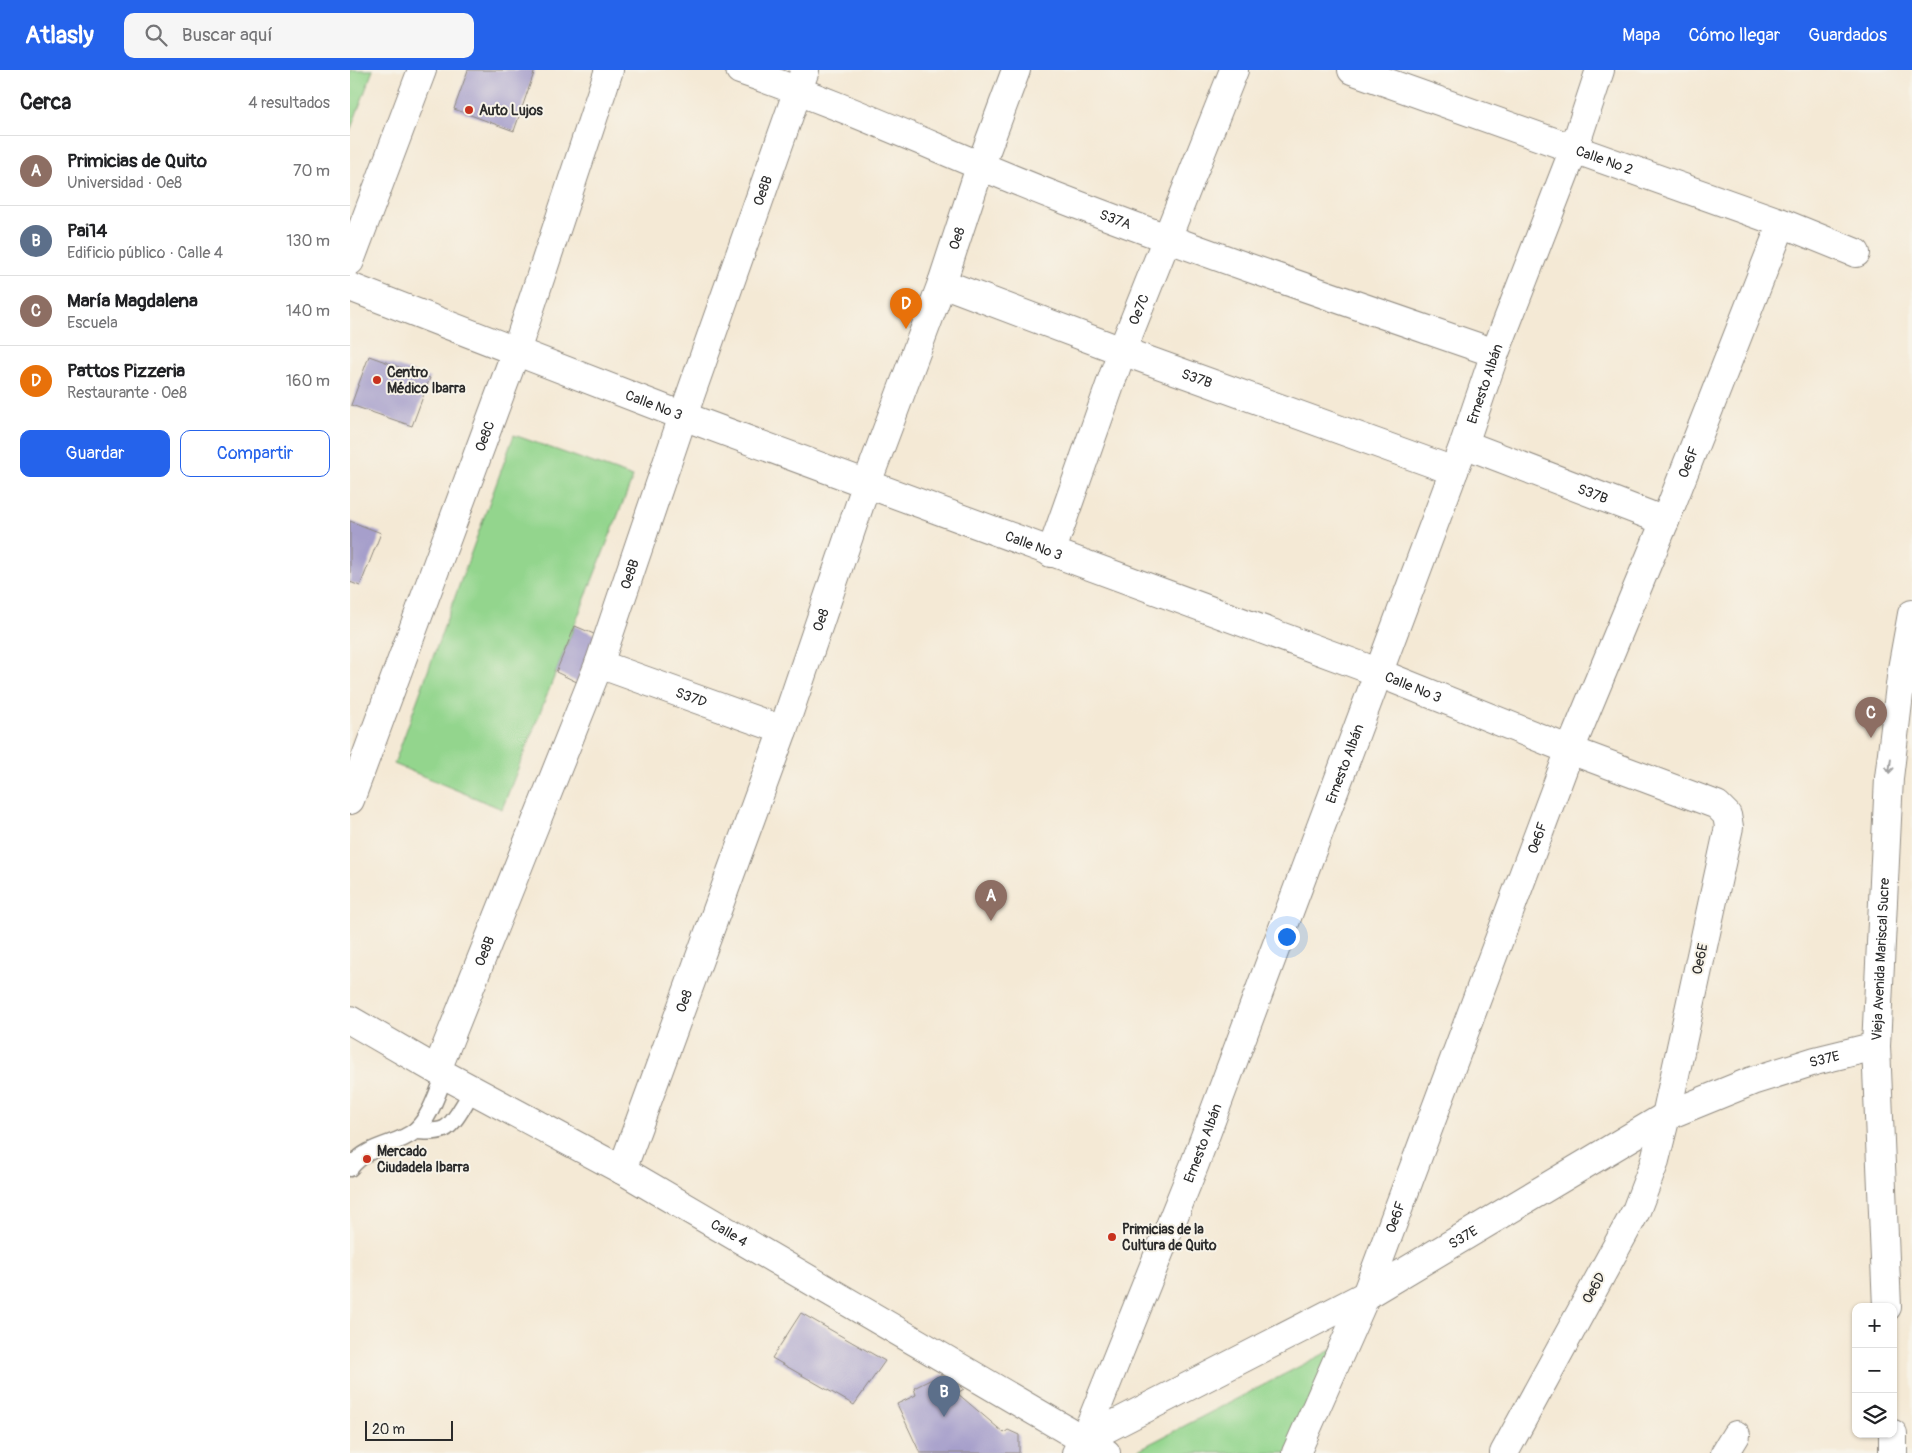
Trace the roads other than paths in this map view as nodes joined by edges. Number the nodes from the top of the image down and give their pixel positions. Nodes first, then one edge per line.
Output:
1 (422, 70) edge
2 (609, 70) edge
3 (740, 70) edge
4 (1016, 70) edge
5 (1234, 70) edge
6 (1352, 70) edge
7 (1600, 70) edge
8 (802, 80) edge
9 (1574, 149) junction
10 (980, 167) junction
11 (1782, 223) junction
12 (1167, 240) junction
13 (1856, 253) dead end
14 (350, 261) edge
15 (942, 283) junction
16 (350, 287) edge
17 (516, 351) junction
18 (1122, 352) junction
19 (1495, 353) junction
20 (684, 416) junction
21 (1464, 444) junction
22 (1454, 471) junction
23 (866, 484) junction
24 (1665, 521) junction
25 (1051, 553) junction
26 (1912, 614) edge
27 (599, 664) junction
28 (1379, 674) junction
29 (783, 730) junction
30 (1570, 750) junction
31 (350, 800) edge
32 (1717, 804) joint
33 (350, 1020) edge
34 (1876, 1046) junction
35 (441, 1072) junction
36 (473, 1090) junction
37 (1666, 1116) junction
38 (415, 1131) junction
39 (350, 1168) edge
40 (622, 1170) junction
41 (1366, 1295) junction
42 (1887, 1303) edge
43 (1893, 1438) edge
44 (1082, 1450) edge
45 (1296, 1453) edge
46 (1504, 1453) edge
47 (1893, 1453) edge

1 - 14 street
2 - 17 street, Oe8C
3 - 8 street, S37A
4 - 10 street, Oe8
5 - 12 street, Oe7C
6 - 9 street, Calle No 2
7 - 9 street, Ernesto Albán
8 - 10 street, S37A
8 - 20 street, Oe8B
9 - 11 street, Calle No 2
9 - 19 street, Ernesto Albán
10 - 12 street, S37A
10 - 15 street, Oe8
11 - 13 street, Calle No 2
11 - 24 street, Oe6F
12 - 18 street, Oe7C
12 - 19 street, S37A
15 - 18 street, S37B
15 - 23 street, Oe8
16 - 17 street, Calle No 3
17 - 20 street, Calle No 3
17 - 31 street, Oe8C
18 - 22 street, S37B
18 - 25 street, Oe7C
19 - 21 street, Ernesto Albán
20 - 23 street, Calle No 3
20 - 27 street, Oe8B
21 - 22 street, Ernesto Albán
21 - 24 street, S37B
22 - 28 street, Ernesto Albán
23 - 25 street, Calle No 3
23 - 29 street, Oe8
24 - 30 street, Oe6F
25 - 28 street, Calle No 3
26 -> 34 street, Vieja Avenida Mariscal Sucre
27 - 29 street, S37D
27 - 35 street, Oe8B
28 - 30 street, Calle No 3
28 - 44 street, Ernesto Albán
29 - 40 street, Oe8
30 - 32 street, Calle No 3
30 - 41 street, Oe6F
32 - 37 street, Oe6E
33 - 35 street, Calle 4
34 - 37 street, S37E
34 - 42 street, Vieja Avenida Mariscal Sucre
35 - 36 street, Calle 4
35 - 38 lane
36 - 38 lane
36 - 40 street, Calle 4
37 - 41 street, S37E
37 - 46 street, Oe6D
38 - 39 lane
40 - 44 street, Calle 4
41 - 44 street, S37E
41 - 45 street, Oe6F
43 - 47 street

